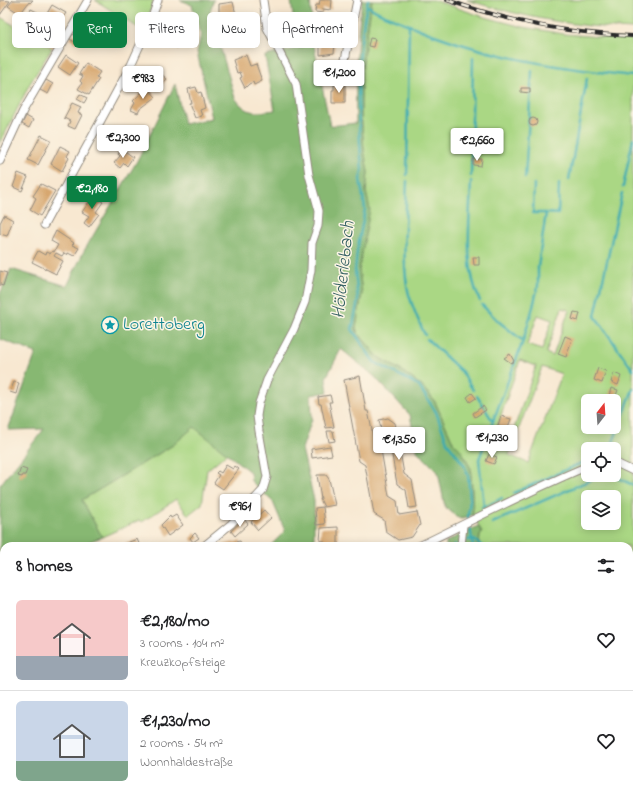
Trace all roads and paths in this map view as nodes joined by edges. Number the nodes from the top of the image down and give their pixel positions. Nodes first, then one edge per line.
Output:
1 (88, 0) edge
2 (158, 0) edge
3 (263, 0) edge
4 (357, 0) edge
5 (344, 65) dead end
6 (0, 161) edge
7 (44, 225) dead end
8 (621, 465) edge
9 (581, 469) edge
10 (633, 471) edge
11 (464, 524) junction
12 (209, 542) edge
13 (427, 542) edge
14 (462, 542) edge

1 - 6 street
2 - 7 street
3 - 12 street
4 - 5 street
8 - 10 street
9 - 11 street
11 - 13 street
11 - 14 street

